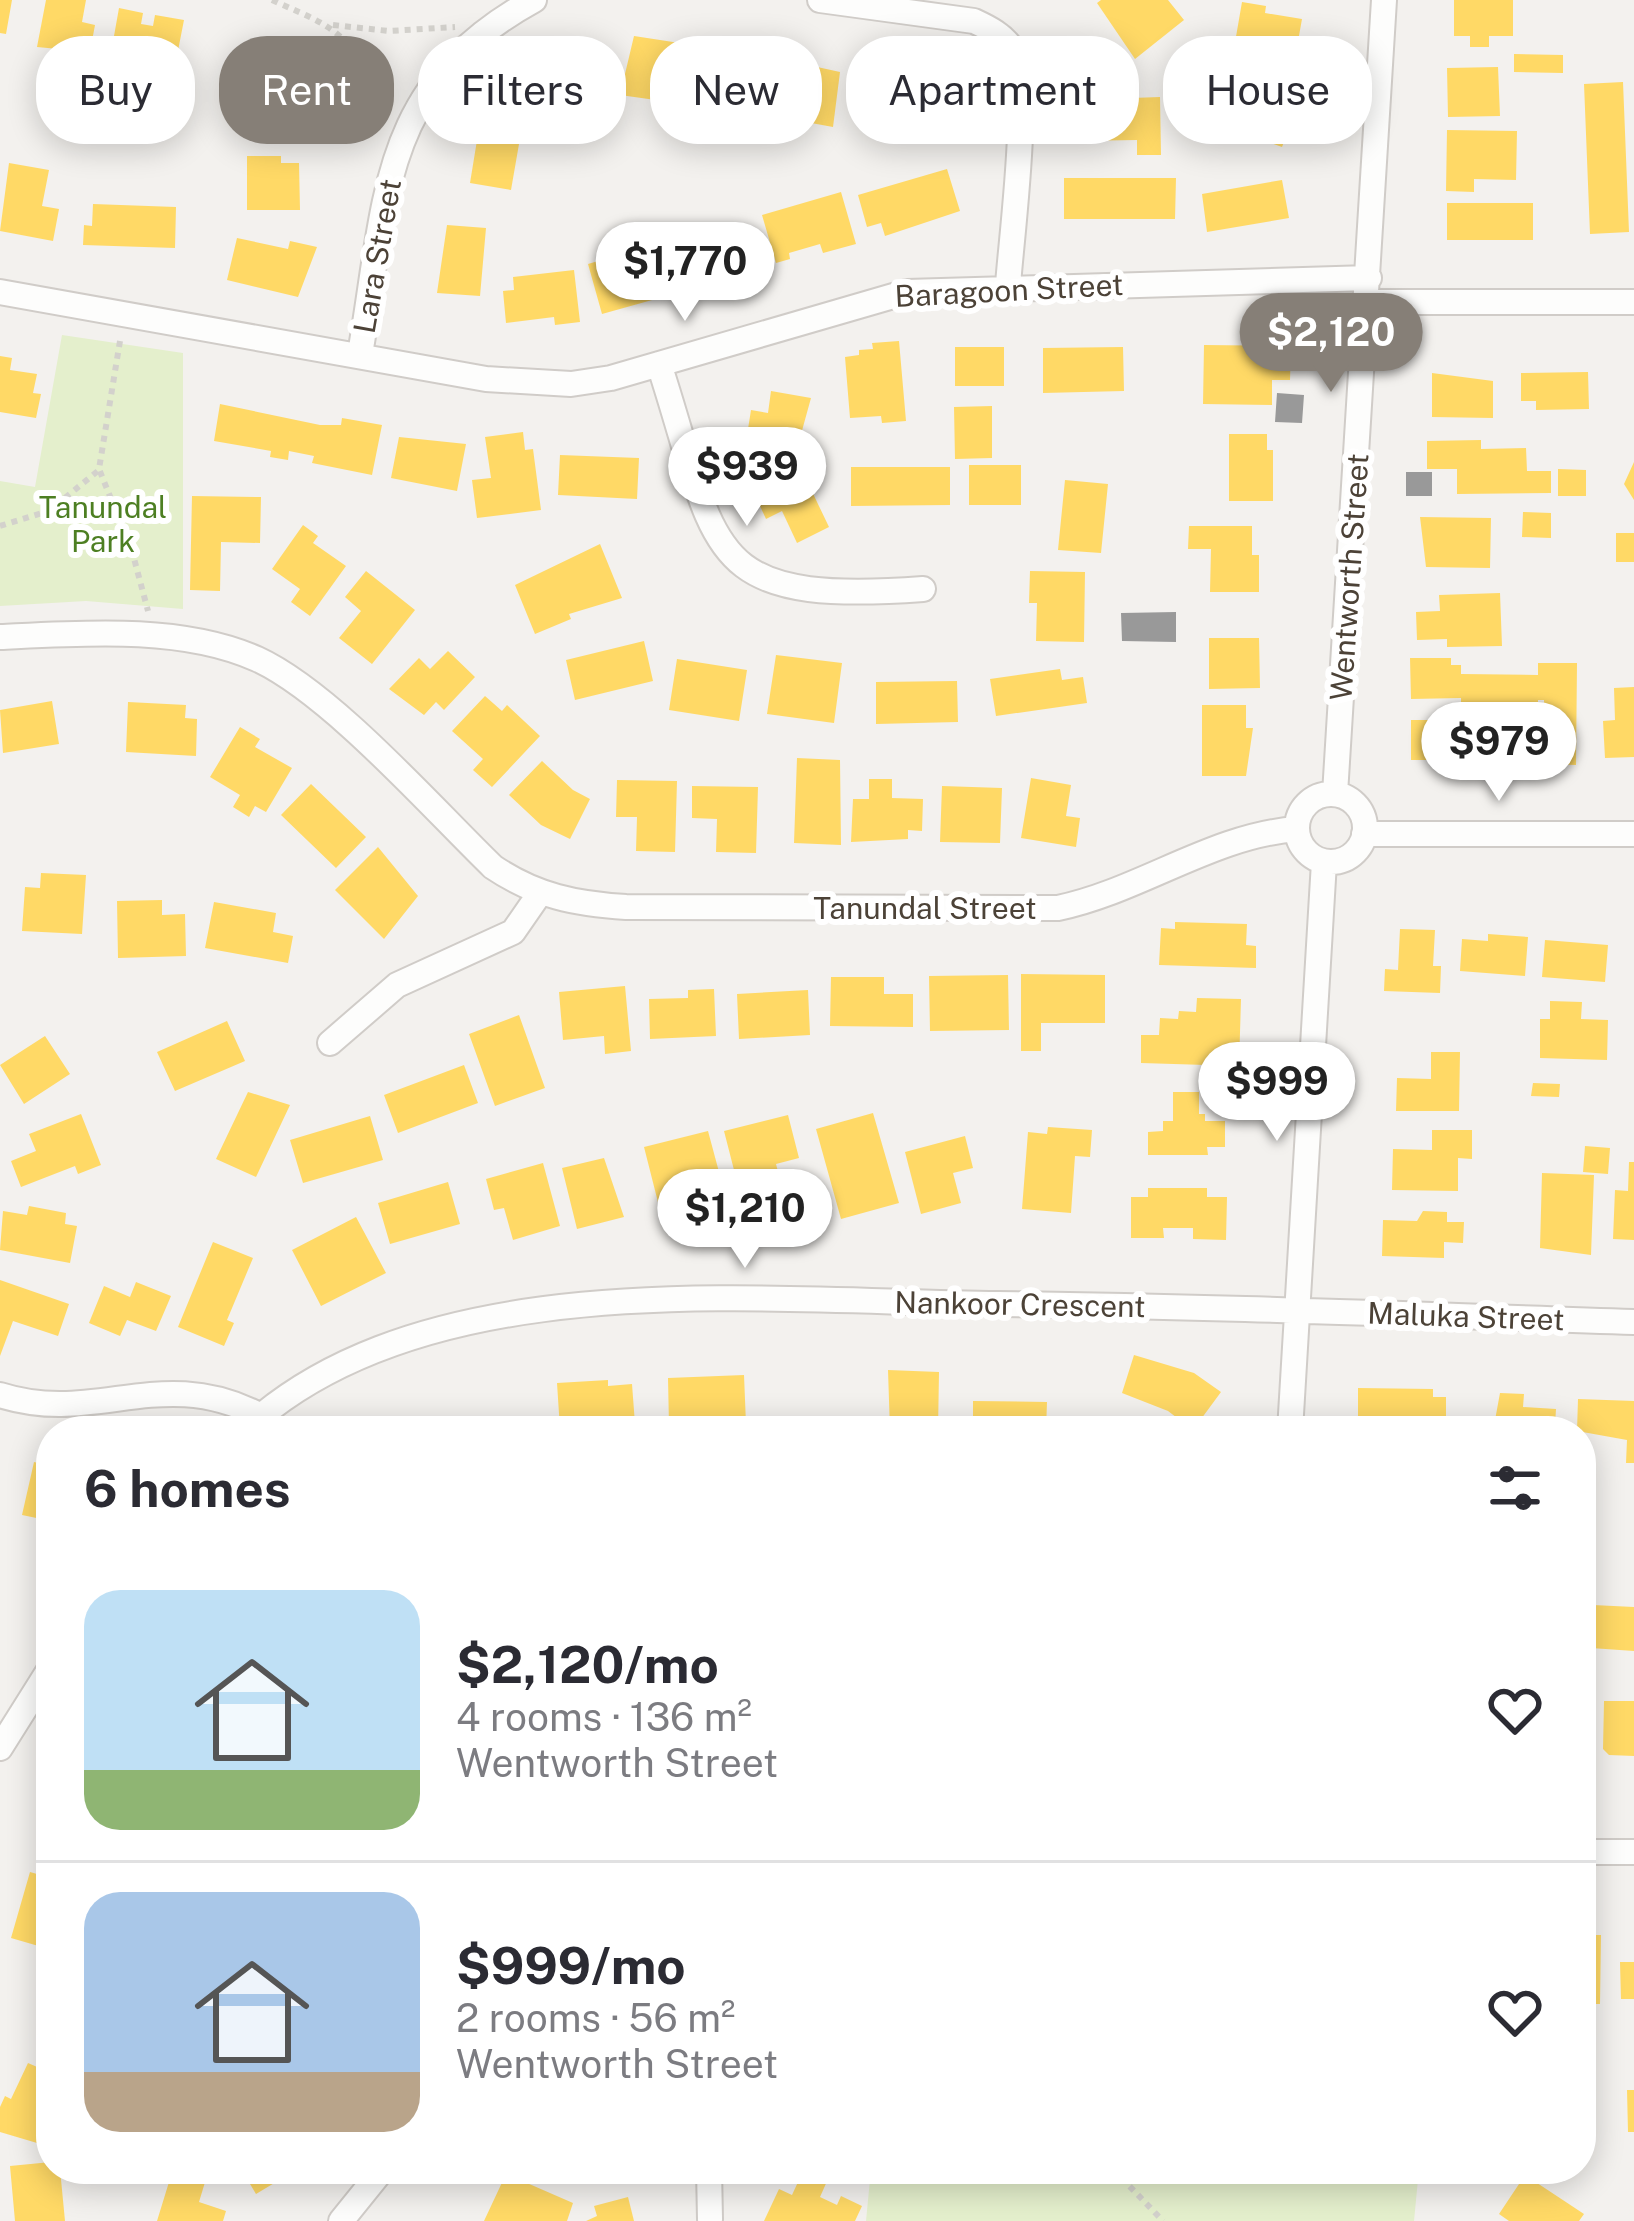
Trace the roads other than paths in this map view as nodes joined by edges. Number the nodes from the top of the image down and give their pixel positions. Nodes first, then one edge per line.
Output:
1 (534, 0) edge
2 (820, 0) edge
3 (1384, 0) edge
4 (1008, 285) junction
5 (1368, 290) junction
6 (0, 292) edge
7 (1634, 302) edge
8 (360, 354) junction
9 (659, 364) junction
10 (922, 589) dead end
11 (0, 637) edge
12 (1335, 794) junction
13 (1297, 829) junction
14 (1364, 834) junction
15 (1634, 834) edge
16 (1324, 862) junction
17 (539, 893) junction
18 (330, 1042) dead end
19 (1298, 1307) junction
20 (1634, 1322) edge
21 (0, 1395) edge
22 (245, 1416) edge
23 (263, 1416) edge
24 (1291, 1416) edge
25 (36, 1690) edge
26 (0, 1748) edge
27 (1596, 1852) edge
28 (1634, 1852) edge
29 (371, 2184) edge
30 (709, 2184) edge
31 (710, 2219) edge
32 (340, 2221) edge

1 - 8 street, Lara Street
2 - 4 street
3 - 5 street, Wentworth Street
4 - 5 street, Baragoon Street
4 - 9 street, Baragoon Street
5 - 7 street, Baragoon Street
5 - 12 street, Wentworth Street
6 - 8 street, Baragoon Street
8 - 9 street, Baragoon Street
9 - 10 street
11 - 17 street, Tanundal Street
12 - 13 street
12 - 14 street
13 - 16 street
13 - 17 street, Tanundal Street
14 - 15 street
14 - 16 street
16 - 19 street
17 - 18 street
19 - 20 street, Maluka Street
19 - 23 street, Nankoor Crescent
19 - 24 street
21 - 22 street, Nankoor Crescent
25 - 26 street
27 - 28 street
29 - 32 street
30 - 31 street

